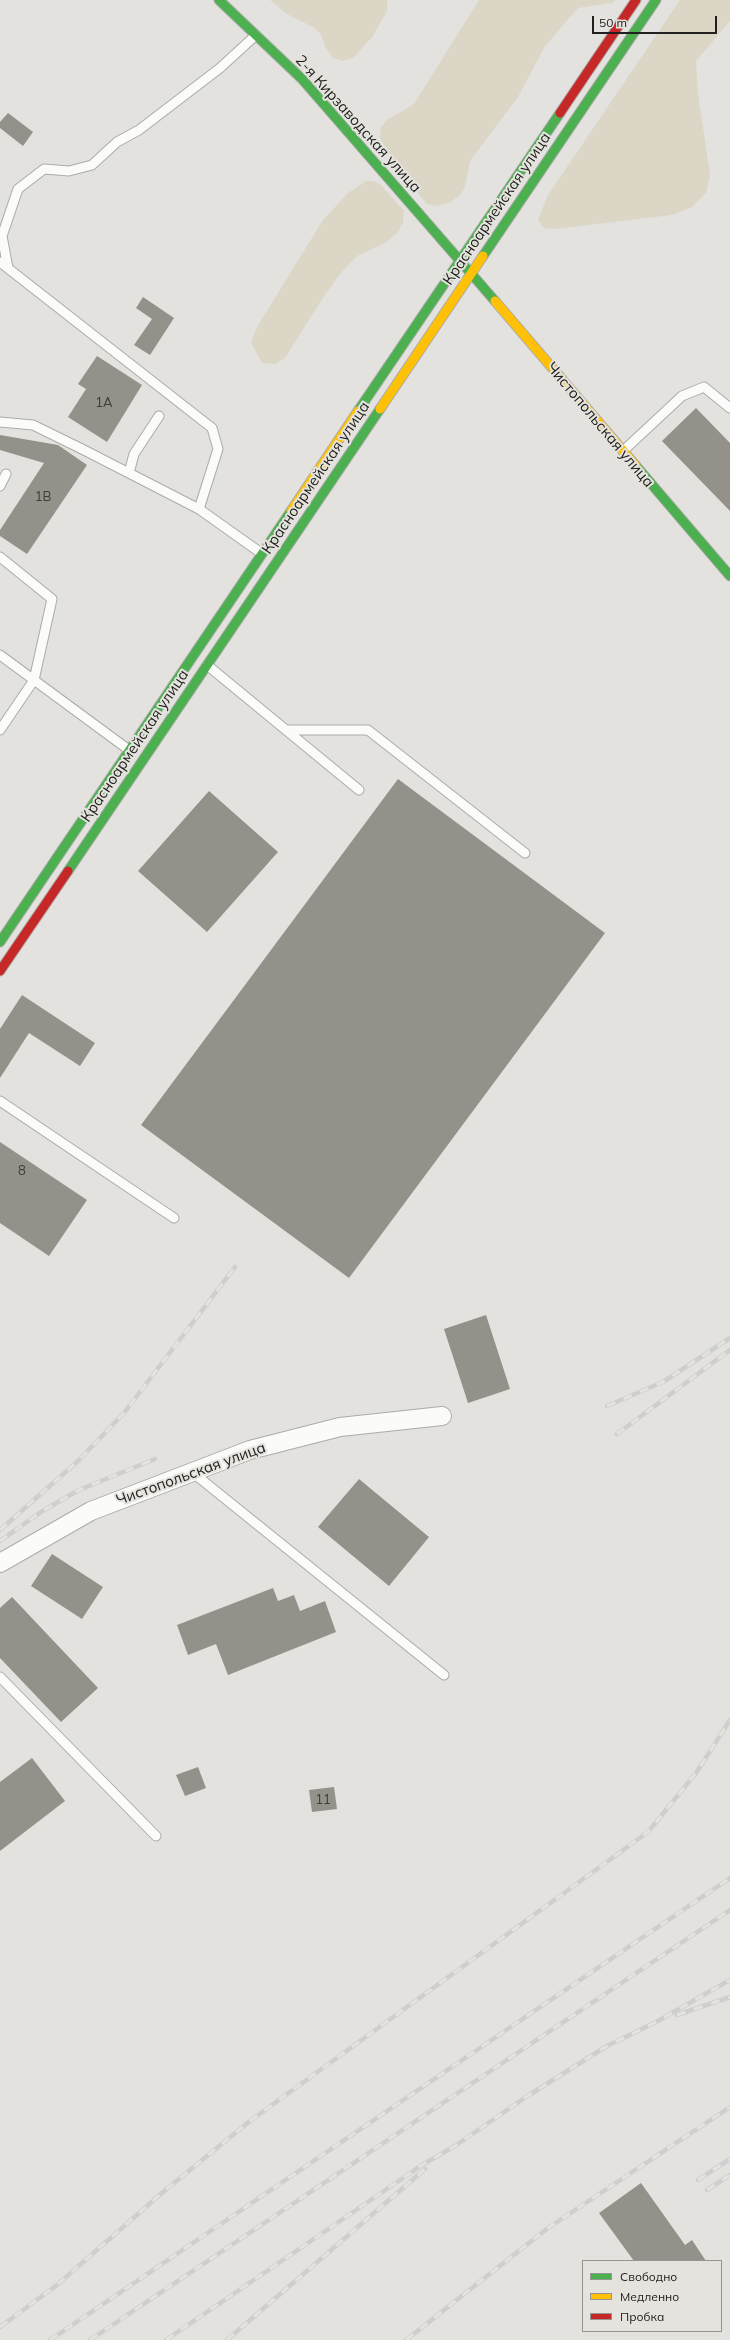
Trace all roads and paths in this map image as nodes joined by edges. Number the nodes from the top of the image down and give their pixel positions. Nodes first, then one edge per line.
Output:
1 (219, 0) edge
2 (636, 0) edge
3 (656, 0) edge
4 (256, 35) junction
5 (460, 259) junction
6 (4, 265) edge
7 (471, 272) junction
8 (730, 408) edge
9 (159, 416) dead end
10 (0, 422) edge
11 (622, 452) junction
12 (129, 473) junction
13 (6, 474) dead end
14 (0, 486) edge
15 (199, 509) junction
16 (262, 553) junction
17 (0, 557) edge
18 (730, 576) edge
19 (0, 655) edge
20 (207, 665) junction
21 (34, 680) junction
22 (0, 730) edge
23 (286, 730) junction
24 (129, 750) junction
25 (359, 790) dead end
26 (526, 853) dead end
27 (0, 942) edge
28 (0, 971) edge
29 (0, 1101) edge
30 (174, 1218) dead end
31 (442, 1416) dead end
32 (192, 1472) junction
33 (0, 1564) edge
34 (444, 1675) dead end
35 (0, 1677) edge
36 (156, 1836) dead end

1 - 4 main road, 2-я Кирзаводская улица
2 - 5 main road, Красноармейская улица
3 - 7 main road, Красноармейская улица
4 - 5 main road, 2-я Кирзаводская улица
4 - 6 lane
5 - 7 main road, 2-я Кирзаводская улица
5 - 16 main road, Красноармейская улица
6 - 15 lane
7 - 11 main road, Чистопольская улица
7 - 20 main road, Красноармейская улица
8 - 11 lane
9 - 12 lane
10 - 12 lane
11 - 18 main road, Чистопольская улица
12 - 15 lane
13 - 14 lane
15 - 16 lane
16 - 24 main road, Красноармейская улица
17 - 21 lane
19 - 21 lane
20 - 23 lane
20 - 28 main road, Красноармейская улица
21 - 22 lane
21 - 24 lane
23 - 25 lane
23 - 26 lane
24 - 27 main road, Красноармейская улица
29 - 30 lane
31 - 32 street, Чистопольская улица
32 - 33 street, Чистопольская улица
32 - 34 lane
35 - 36 lane

